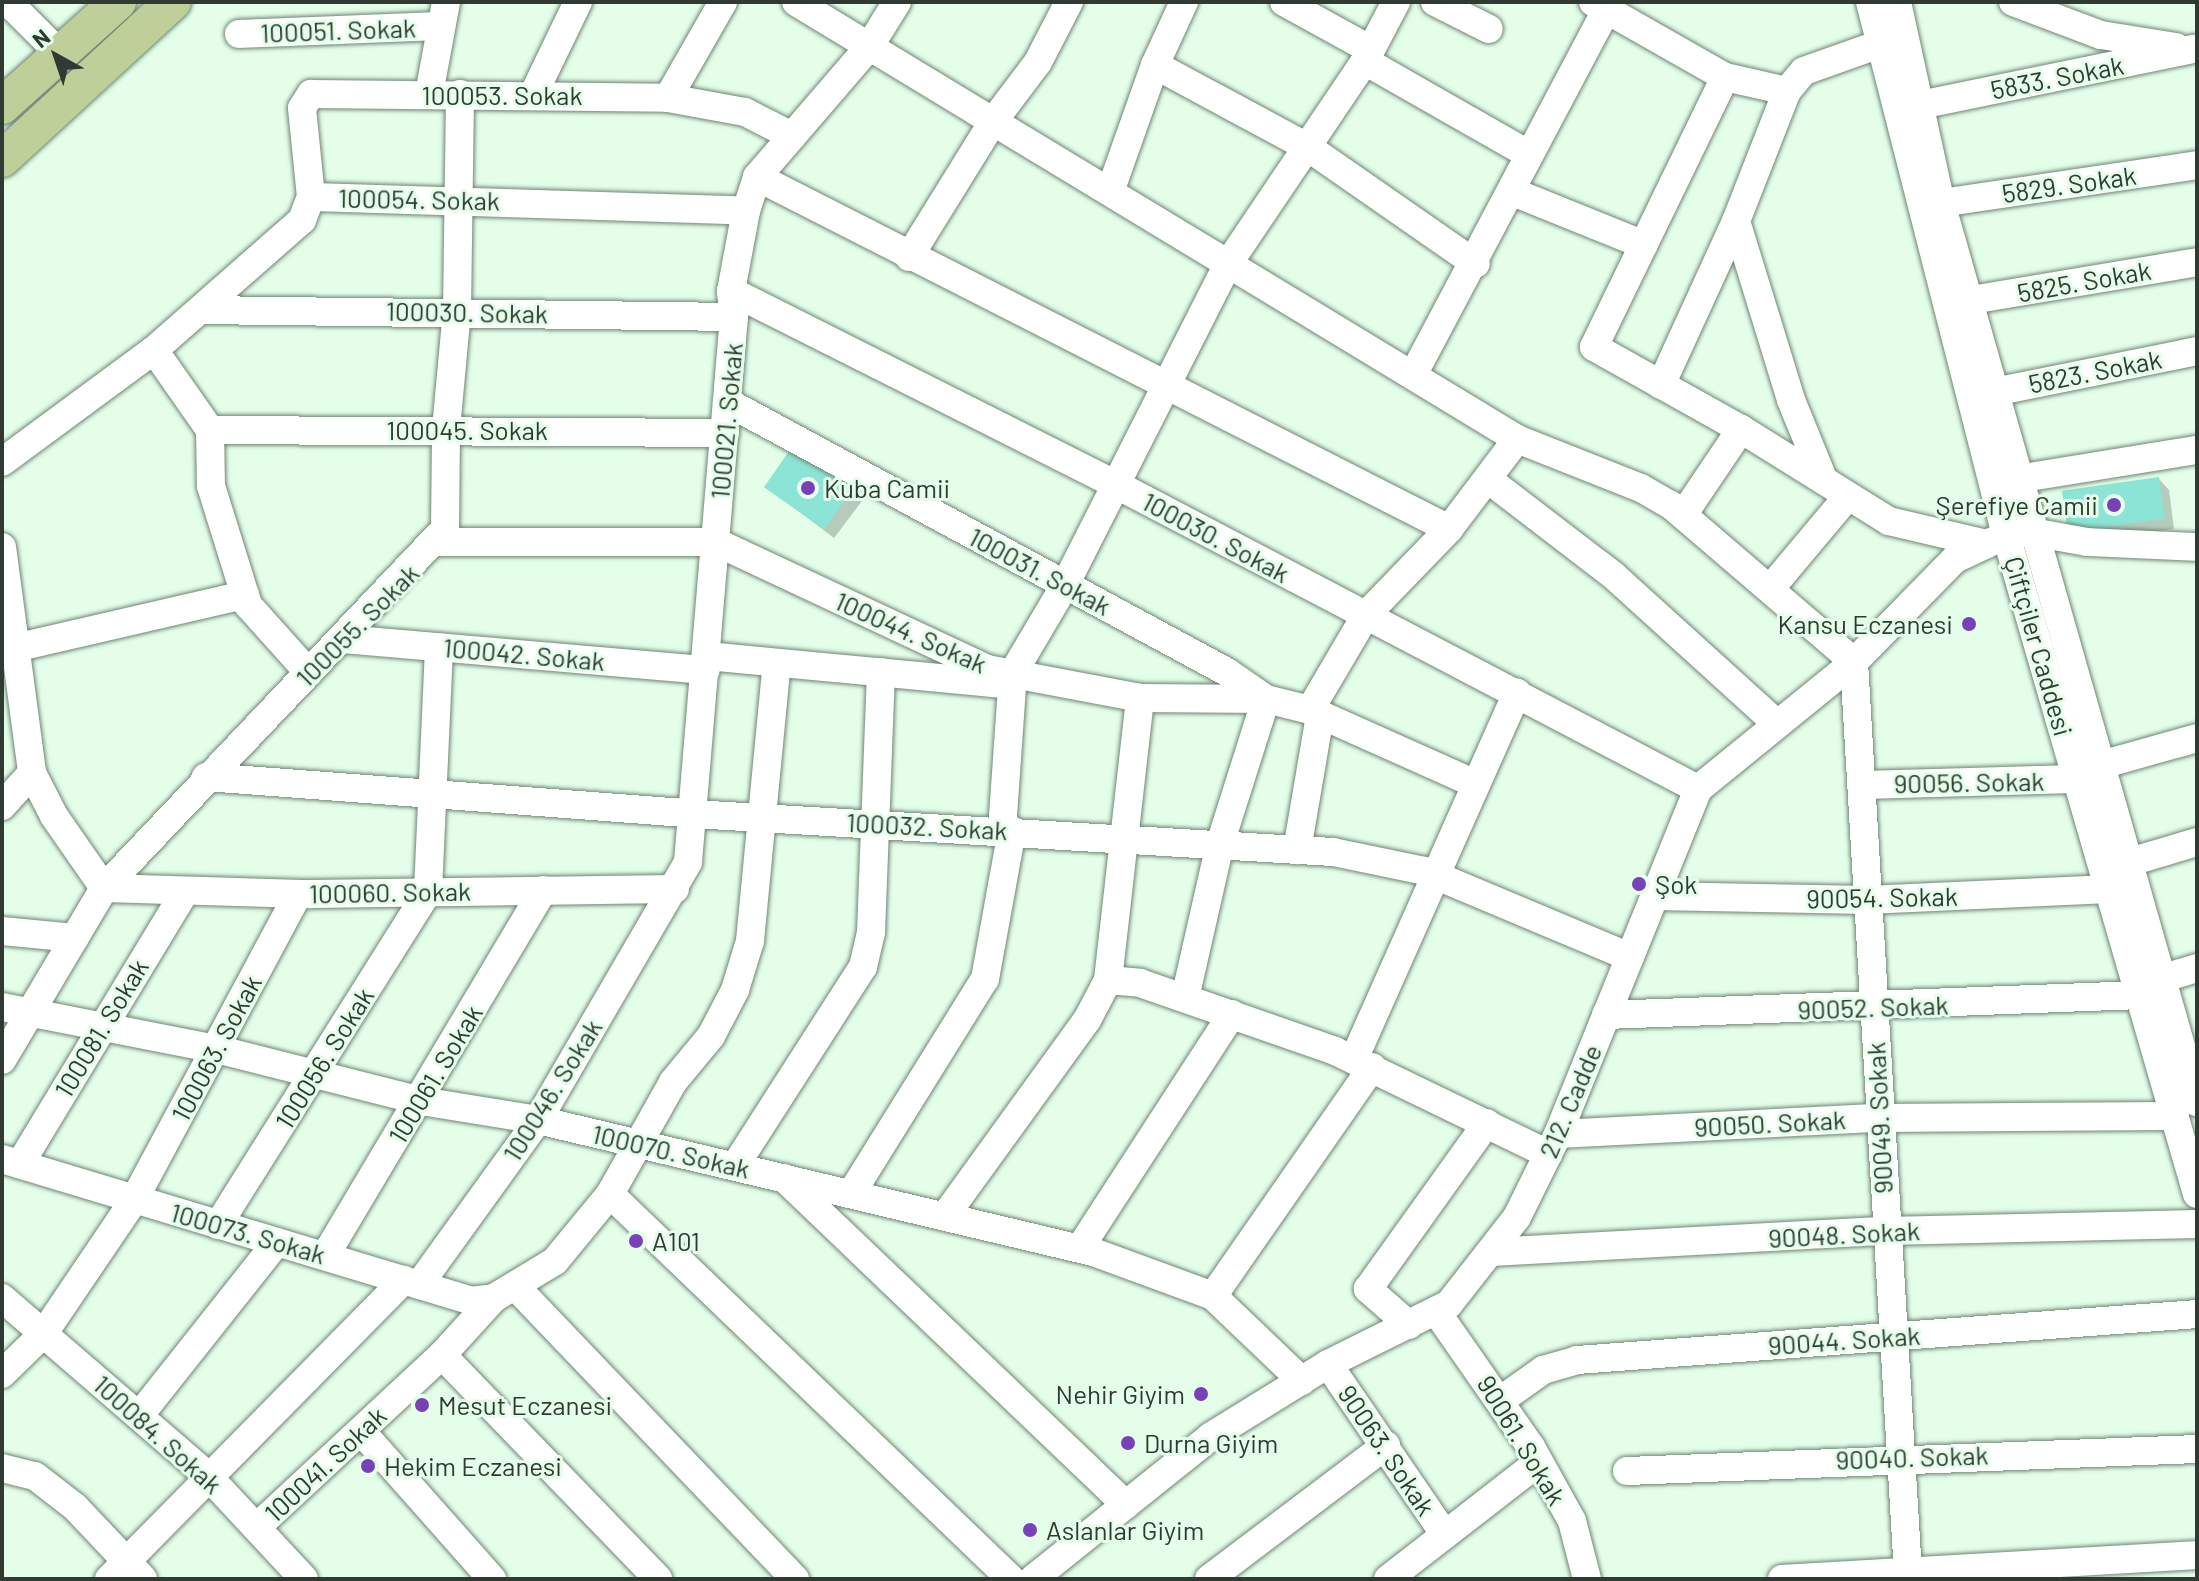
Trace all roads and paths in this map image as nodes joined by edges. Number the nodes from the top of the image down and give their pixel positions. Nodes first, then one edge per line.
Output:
1 (8, 2) edge
2 (118, 2) edge
3 (173, 2) edge
4 (578, 2) edge
5 (723, 2) edge
6 (796, 2) edge
7 (897, 2) edge
8 (1069, 2) edge
9 (1184, 2) edge
10 (1284, 2) edge
11 (1396, 2) edge
12 (1435, 2) edge
13 (1870, 2) edge
14 (1897, 2) edge
15 (2013, 2) edge
16 (1599, 7) edge
17 (442, 14) edge
18 (1641, 15) edge
19 (1489, 29) dead end
20 (239, 34) dead end
21 (1880, 44) junction
22 (869, 47) junction
23 (2196, 49) edge
24 (59, 53) junction
25 (1368, 55) junction
26 (1155, 65) junction
27 (1725, 77) junction
28 (1787, 91) junction
29 (534, 93) junction
30 (429, 94) junction
31 (460, 94) junction
32 (668, 98) junction
33 (1920, 105) junction
34 (2, 106) edge
35 (992, 123) junction
36 (792, 136) junction
37 (1309, 148) junction
38 (1528, 154) junction
39 (2, 159) edge
40 (2197, 165) edge
41 (757, 177) junction
42 (1111, 189) junction
43 (1513, 192) junction
44 (311, 197) junction
45 (458, 199) junction
46 (1941, 203) junction
47 (746, 211) junction
48 (1736, 221) junction
49 (1644, 245) junction
50 (909, 257) junction
51 (2197, 262) edge
52 (1228, 264) junction
53 (1476, 264) junction
54 (1971, 300) junction
55 (733, 304) junction
56 (201, 310) junction
57 (457, 311) junction
58 (154, 350) junction
59 (2197, 351) edge
60 (1413, 375) junction
61 (1167, 382) junction
62 (1661, 385) junction
63 (1994, 392) junction
64 (727, 402) junction
65 (446, 429) junction
66 (1741, 429) junction
67 (210, 430) junction
68 (725, 433) junction
69 (1517, 439) junction
70 (2197, 450) edge
71 (2, 462) edge
72 (2017, 479) junction
73 (1489, 480) junction
74 (1115, 484) junction
75 (1836, 489) junction
76 (1683, 515) junction
77 (1449, 529) junction
78 (2008, 537) junction
79 (436, 542) junction
80 (716, 542) junction
81 (2, 547) edge
82 (2197, 547) edge
83 (1065, 585) junction
84 (1770, 589) junction
85 (245, 595) junction
86 (1366, 615) junction
87 (343, 639) junction
88 (19, 647) junction
89 (439, 647) junction
90 (1854, 662) junction
91 (706, 663) junction
92 (777, 663) junction
93 (881, 672) junction
94 (309, 673) junction
95 (1012, 679) junction
96 (1517, 693) junction
97 (1140, 698) junction
98 (1266, 699) junction
99 (1315, 713) junction
100 (1775, 722) junction
101 (2197, 738) edge
102 (2089, 772) junction
103 (32, 773) junction
104 (206, 777) junction
105 (1473, 783) junction
106 (1861, 785) junction
107 (1698, 789) junction
108 (431, 791) junction
109 (2, 806) edge
110 (693, 814) junction
111 (762, 818) junction
112 (871, 823) junction
113 (1007, 830) junction
114 (1123, 837) junction
115 (2197, 842) edge
116 (1220, 844) junction
117 (1297, 850) junction
118 (2114, 874) junction
119 (1434, 875) junction
120 (104, 888) junction
121 (675, 889) junction
122 (543, 890) junction
123 (428, 891) junction
124 (185, 892) junction
125 (298, 894) junction
126 (1654, 896) junction
127 (1867, 900) junction
128 (2, 931) edge
129 (75, 938) junction
130 (1630, 957) junction
131 (2197, 968) edge
132 (1108, 980) junction
133 (2147, 986) junction
134 (1185, 998) junction
135 (2, 1007) edge
136 (1873, 1007) junction
137 (30, 1013) junction
138 (1232, 1014) junction
139 (1606, 1015) junction
140 (100, 1026) junction
141 (216, 1049) junction
142 (2, 1060) edge
143 (1363, 1063) junction
144 (314, 1077) junction
145 (421, 1101) junction
146 (2191, 1103) edge
147 (1879, 1118) junction
148 (538, 1120) junction
149 (1487, 1123) junction
150 (636, 1143) junction
151 (1553, 1144) junction
152 (11, 1162) edge
153 (735, 1166) junction
154 (783, 1177) junction
155 (610, 1194) junction
156 (851, 1194) junction
157 (2197, 1194) edge
158 (134, 1200) junction
159 (945, 1216) junction
160 (2197, 1224) edge
161 (218, 1225) junction
162 (1884, 1231) junction
163 (277, 1242) junction
164 (1080, 1248) junction
165 (1491, 1252) junction
166 (325, 1256) junction
167 (412, 1283) junction
168 (505, 1293) junction
169 (1213, 1296) junction
170 (2, 1298) edge
171 (1436, 1311) junction
172 (2197, 1314) edge
173 (1409, 1325) junction
174 (44, 1333) junction
175 (1891, 1336) junction
176 (442, 1355) junction
177 (1328, 1364) junction
178 (2, 1374) edge
179 (1302, 1381) junction
180 (1501, 1400) junction
181 (139, 1416) junction
182 (361, 1431) junction
183 (1386, 1445) junction
184 (2197, 1449) edge
185 (1897, 1457) junction
186 (1539, 1462) junction
187 (1627, 1471) dead end
188 (6, 1473) edge
189 (207, 1475) junction
190 (1126, 1505) junction
191 (258, 1526) junction
192 (1445, 1535) junction
193 (2197, 1555) edge
194 (2160, 1557) junction
195 (126, 1573) edge
196 (1908, 1573) junction
197 (304, 1579) edge
198 (492, 1579) edge
199 (658, 1579) edge
200 (795, 1579) edge
201 (1011, 1579) edge
202 (1033, 1579) edge
203 (1209, 1579) edge
204 (1388, 1579) edge
205 (1587, 1579) edge
206 (1782, 1579) edge
207 (2122, 1579) edge

1 - 24 street
2 - 24 main road
3 - 39 main road
4 - 29 street
5 - 32 street
6 - 22 street
7 - 22 street, 100021. Sokak
8 - 35 street
9 - 26 street
10 - 25 street
11 - 25 street
12 - 19 street
13 - 21 street, Çiftçiler Caddesi
14 - 33 street, Çiftçiler Caddesi
15 - 23 street
16 - 18 street
16 - 38 street
17 - 20 street, 100051. Sokak
17 - 30 street
18 - 27 street
21 - 28 street
21 - 78 street, Çiftçiler Caddesi
22 - 35 street
22 - 36 street, 100021. Sokak
23 - 33 street, 5833. Sokak
24 - 34 main road
25 - 37 street
25 - 38 street
26 - 37 street
26 - 42 street
27 - 28 street
27 - 49 street
28 - 48 street
29 - 31 street, 100053. Sokak
29 - 32 street, 100053. Sokak
30 - 31 street, 100053. Sokak
30 - 44 street, 100053. Sokak
31 - 45 street, 100055. Sokak
32 - 36 street, 100053. Sokak
33 - 46 street, Çiftçiler Caddesi
35 - 42 street
35 - 50 street
36 - 41 street, 100021. Sokak
37 - 52 street
37 - 53 street
38 - 43 street
40 - 46 street, 5829. Sokak
41 - 47 street, 100021. Sokak
41 - 50 street
42 - 52 street
43 - 49 street
43 - 53 street
44 - 45 street, 100054. Sokak
44 - 56 street, 100054. Sokak
45 - 47 street, 100054. Sokak
45 - 57 street, 100055. Sokak
46 - 54 street, Çiftçiler Caddesi
47 - 55 street, 100021. Sokak
48 - 62 street
48 - 75 street
49 - 62 street
50 - 61 street
51 - 54 street, 5825. Sokak
52 - 60 street
52 - 61 street
53 - 60 street
54 - 63 street, Çiftçiler Caddesi
55 - 57 street, 100030. Sokak
55 - 64 street, 100021. Sokak
55 - 74 street, 100030. Sokak
56 - 57 street, 100030. Sokak
56 - 58 street, 100054. Sokak
57 - 65 street, 100055. Sokak
58 - 67 street
58 - 71 street, 100054. Sokak
59 - 63 street, 5823. Sokak
60 - 69 street
61 - 74 street
61 - 77 street
62 - 66 street
63 - 72 street, Çiftçiler Caddesi
64 - 68 street, 100021. Sokak
64 - 83 street, 100031. Sokak
65 - 67 street, 100045. Sokak
65 - 68 street, 100045. Sokak
65 - 79 street, 100055. Sokak
66 - 75 street
66 - 76 street
67 - 85 street
68 - 80 street, 100021. Sokak
69 - 73 street
69 - 76 street
70 - 72 street
72 - 78 street, Çiftçiler Caddesi
73 - 77 street
73 - 100 street
74 - 83 street
74 - 86 street, 100030. Sokak
75 - 78 street
75 - 84 street
76 - 84 street
77 - 86 street
78 - 82 street
78 - 90 street, 212. Cadde
78 - 102 street, Çiftçiler Caddesi
79 - 80 street, 100044. Sokak
79 - 87 street, 100055. Sokak
80 - 91 street, 100021. Sokak
80 - 95 street, 100044. Sokak
81 - 88 street
83 - 95 street
83 - 98 street, 100031. Sokak
84 - 90 street
85 - 88 street
85 - 94 street
86 - 96 street, 100030. Sokak
86 - 99 street
87 - 89 street, 100042. Sokak
87 - 94 street, 100055. Sokak
88 - 103 street
89 - 91 street, 100042. Sokak
89 - 108 street
90 - 100 street, 212. Cadde
90 - 106 street, 90049. Sokak
91 - 92 street, 100042. Sokak
91 - 110 street, 100021. Sokak
92 - 93 street, 100042. Sokak
92 - 111 street, 100041. Sokak
93 - 95 street, 100042. Sokak
93 - 112 street
94 - 104 street, 100055. Sokak
95 - 97 street, 100044. Sokak
95 - 113 street
96 - 105 street
96 - 107 street, 100030. Sokak
97 - 98 street, 100044. Sokak
97 - 114 street
98 - 99 street, 100044. Sokak
98 - 116 street
99 - 105 street, 100044. Sokak
99 - 117 street
100 - 107 street, 212. Cadde
101 - 102 street, 90056. Sokak
102 - 106 street, 90056. Sokak
102 - 118 street, Çiftçiler Caddesi
103 - 109 street
103 - 120 street
104 - 108 street, 100032. Sokak
104 - 120 street, 100055. Sokak
105 - 119 street
106 - 127 street, 90049. Sokak
107 - 126 street, 212. Cadde
108 - 110 street, 100032. Sokak
108 - 123 street
110 - 111 street, 100032. Sokak
110 - 121 street, 100021. Sokak
111 - 112 street, 100032. Sokak
111 - 150 street, 100041. Sokak
112 - 113 street, 100032. Sokak
112 - 153 street
113 - 114 street, 100032. Sokak
113 - 156 street
114 - 116 street, 100032. Sokak
114 - 132 street
115 - 118 street, 90054. Sokak
116 - 117 street, 100032. Sokak
116 - 134 street
117 - 119 street, 100032. Sokak
118 - 127 street, 90054. Sokak
118 - 133 street, Çiftçiler Caddesi
119 - 130 street, 100032. Sokak
119 - 143 street
120 - 124 street, 100060. Sokak
120 - 129 street, 100055. Sokak
121 - 122 street, 100060. Sokak
121 - 148 street, 100046. Sokak
122 - 123 street, 100060. Sokak
122 - 145 street, 100061. Sokak
123 - 125 street, 100060. Sokak
123 - 144 street, 100056. Sokak
124 - 125 street, 100060. Sokak
124 - 140 street, 100081. Sokak
125 - 141 street, 100063. Sokak
126 - 127 street, 90054. Sokak
126 - 130 street, 212. Cadde
127 - 136 street, 90049. Sokak
128 - 129 street
129 - 137 street, 100055. Sokak
130 - 139 street, 212. Cadde
131 - 133 street, 90052. Sokak
132 - 134 street
132 - 159 street
133 - 136 street, 90052. Sokak
133 - 146 street, Çiftçiler Caddesi
134 - 138 street
135 - 137 street, 100070. Sokak
136 - 139 street, 90052. Sokak
136 - 147 street, 90049. Sokak
137 - 140 street, 100070. Sokak
137 - 142 street, 100055. Sokak
138 - 143 street
138 - 164 street
139 - 151 street, 212. Cadde
140 - 141 street, 100070. Sokak
140 - 152 street, 100081. Sokak
141 - 144 street, 100070. Sokak
141 - 158 street, 100063. Sokak
143 - 149 street
143 - 169 street
144 - 145 street, 100070. Sokak
144 - 161 street, 100056. Sokak
145 - 148 street, 100070. Sokak
145 - 166 street, 100061. Sokak
146 - 147 street, 90050. Sokak
146 - 157 street, Çiftçiler Caddesi
147 - 151 street, 90050. Sokak
147 - 162 street, 90049. Sokak
148 - 150 street, 100070. Sokak
148 - 167 street, 100046. Sokak
149 - 151 street
149 - 173 street
150 - 153 street, 100070. Sokak
150 - 155 street, 100041. Sokak
151 - 165 street, 212. Cadde
152 - 158 street, 100073. Sokak
153 - 154 street, 100070. Sokak
154 - 156 street, 100070. Sokak
154 - 190 street
155 - 168 street, 100041. Sokak
155 - 201 street
156 - 159 street, 100070. Sokak
158 - 161 street, 100073. Sokak
158 - 174 street, 100063. Sokak
159 - 164 street, 100070. Sokak
160 - 162 street, 90048. Sokak
161 - 163 street, 100073. Sokak
162 - 165 street, 90048. Sokak
162 - 175 street, 90049. Sokak
163 - 166 street, 100073. Sokak
163 - 181 street
164 - 169 street, 100070. Sokak
165 - 171 street, 212. Cadde
166 - 167 street, 100073. Sokak
167 - 168 street, 100073. Sokak
167 - 189 street, 100046. Sokak
168 - 176 street, 100041. Sokak
168 - 200 street
169 - 179 street, 100070. Sokak
170 - 174 street, 100084. Sokak
171 - 173 street, 212. Cadde
171 - 180 street, 90061. Sokak
172 - 175 street, 90044. Sokak
173 - 177 street, 212. Cadde
174 - 178 street, 100063. Sokak
174 - 181 street, 100084. Sokak
175 - 180 street, 90044. Sokak
175 - 185 street, 90049. Sokak
176 - 182 street, 100041. Sokak
176 - 199 street
177 - 179 street, 212. Cadde
177 - 183 street, 90063. Sokak
179 - 190 street, 212. Cadde
180 - 186 street, 90061. Sokak
181 - 189 street, 100084. Sokak
182 - 191 street, 100041. Sokak
182 - 198 street
183 - 192 street, 90063. Sokak
183 - 203 street
184 - 185 street, 90040. Sokak
185 - 187 street, 90040. Sokak
185 - 196 street, 90049. Sokak
186 - 192 street
186 - 205 street, 90061. Sokak
188 - 195 street
189 - 191 street, 100084. Sokak
189 - 195 street, 100046. Sokak
190 - 202 street, 212. Cadde
191 - 197 street, 100084. Sokak
192 - 204 street
193 - 194 street
194 - 196 street
194 - 207 street
196 - 206 street

